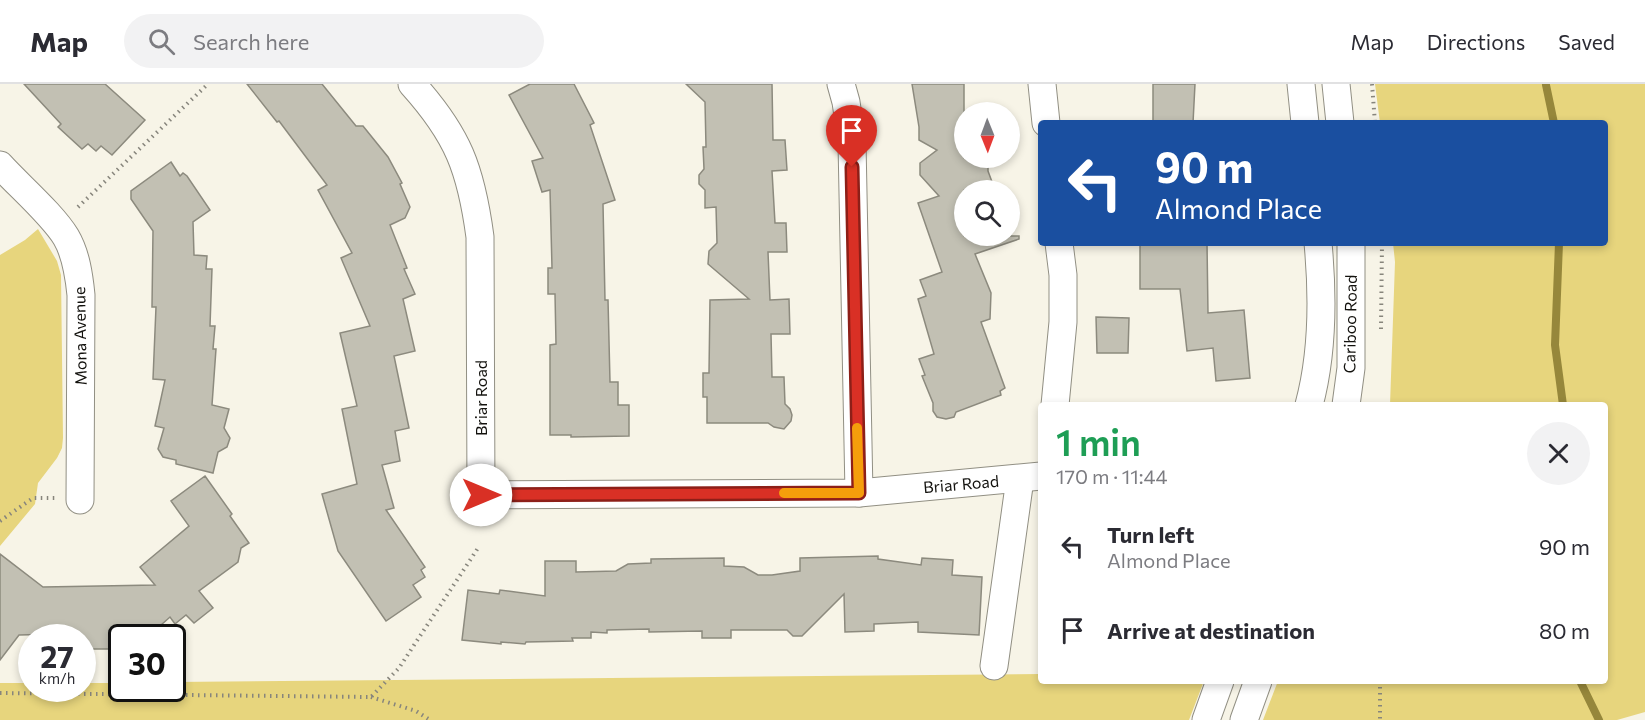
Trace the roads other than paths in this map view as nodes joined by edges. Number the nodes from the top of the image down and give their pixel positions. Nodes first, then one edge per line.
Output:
1 (412, 84) edge
2 (841, 84) edge
3 (1042, 84) edge
4 (1301, 84) edge
5 (1336, 84) edge
6 (1046, 120) edge
7 (1305, 120) edge
8 (1340, 120) edge
9 (0, 165) edge
10 (1059, 246) edge
11 (1318, 246) edge
12 (1351, 246) edge
13 (1055, 402) edge
14 (1310, 402) edge
15 (1346, 402) edge
16 (1031, 477) edge
17 (859, 493) junction
18 (80, 500) dead end
19 (994, 666) dead end
20 (1219, 684) edge
21 (1257, 684) edge
22 (1206, 720) edge
23 (1244, 720) edge

1 - 17 street, Briar Road
2 - 17 street
3 - 6 street
4 - 7 street
5 - 8 street
9 - 18 street, Mona Avenue
10 - 13 street
11 - 14 street, Cariboo Road
12 - 15 street, Cariboo Road
16 - 17 street, Briar Road
16 - 19 street
20 - 22 street
21 - 23 street

